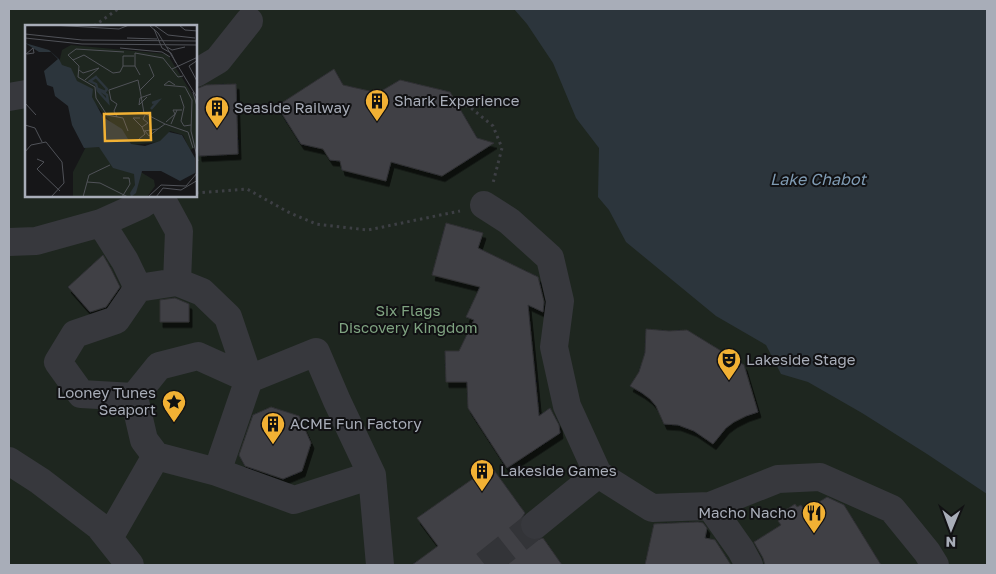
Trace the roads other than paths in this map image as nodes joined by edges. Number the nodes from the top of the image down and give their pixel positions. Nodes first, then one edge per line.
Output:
1 (249, 21) dead end
2 (198, 72) edge
3 (25, 94) edge
4 (9, 97) edge
5 (146, 199) edge
6 (484, 205) road end
7 (101, 223) junction
8 (9, 242) edge
9 (177, 282) junction
10 (138, 288) junction
11 (249, 379) junction
12 (134, 397) junction
13 (156, 456) junction
14 (9, 461) edge
15 (217, 472) junction
16 (598, 474) junction
17 (372, 475) junction
18 (710, 506) junction
19 (535, 525) tunnel mouth
20 (109, 538) junction
21 (130, 565) edge
22 (380, 565) edge
23 (749, 565) edge
24 (935, 565) edge

1 - 2 street
3 - 4 street
5 - 7 street
5 - 9 street
6 - 16 street
7 - 8 street
7 - 10 street
9 - 10 street
9 - 11 street
10 - 12 street
11 - 12 street
11 - 15 street
11 - 17 street
12 - 13 street
13 - 15 street
13 - 20 street
14 - 20 street
15 - 17 street
16 - 18 street
16 - 19 street
17 - 22 street
18 - 23 street
18 - 24 street
20 - 21 street

